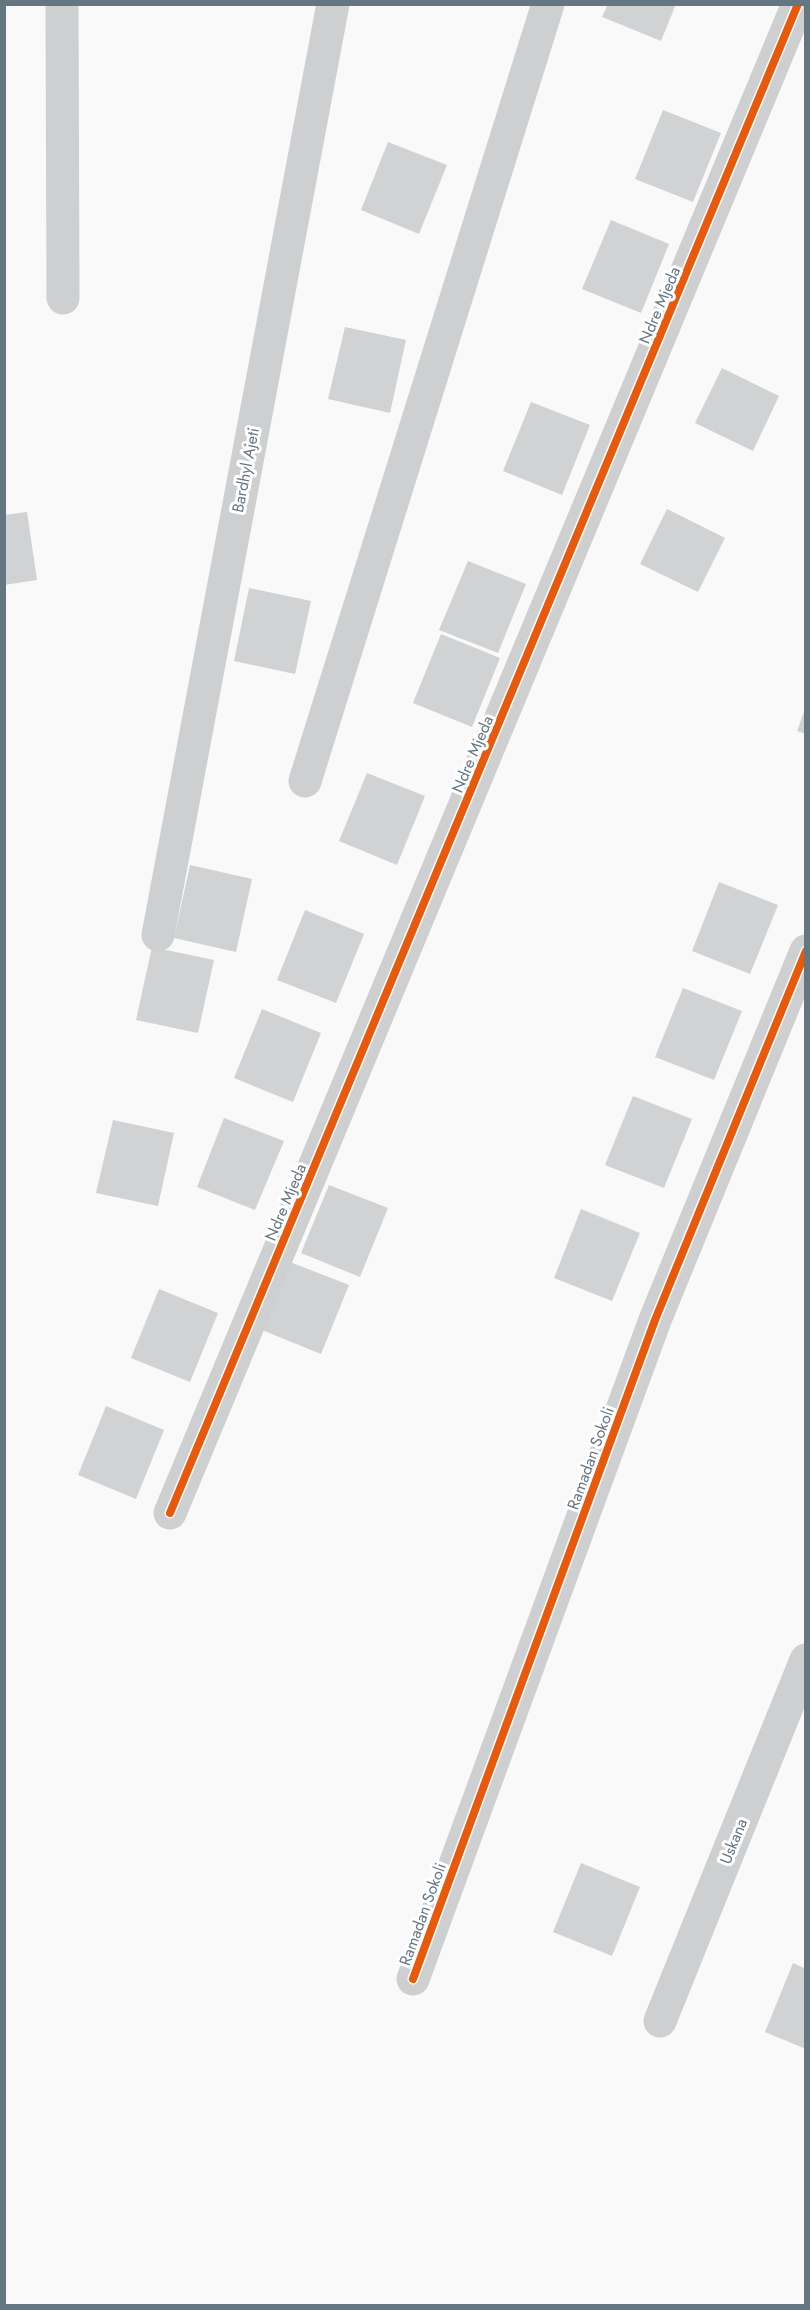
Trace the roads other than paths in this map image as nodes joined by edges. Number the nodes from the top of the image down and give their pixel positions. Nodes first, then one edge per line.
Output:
1 (62, 4) edge
2 (333, 4) edge
3 (548, 4) edge
4 (798, 4) edge
5 (63, 298) dead end
6 (305, 781) dead end
7 (158, 935) dead end
8 (806, 951) edge
9 (170, 1513) dead end
10 (806, 1660) edge
11 (413, 1979) dead end
12 (660, 2021) dead end

1 - 5 street
2 - 7 street, Bardhyl Ajeti
3 - 6 street
4 - 9 street, Ndre Mjeda
8 - 11 street, Ramadan Sokoli
10 - 12 street, Uskana

